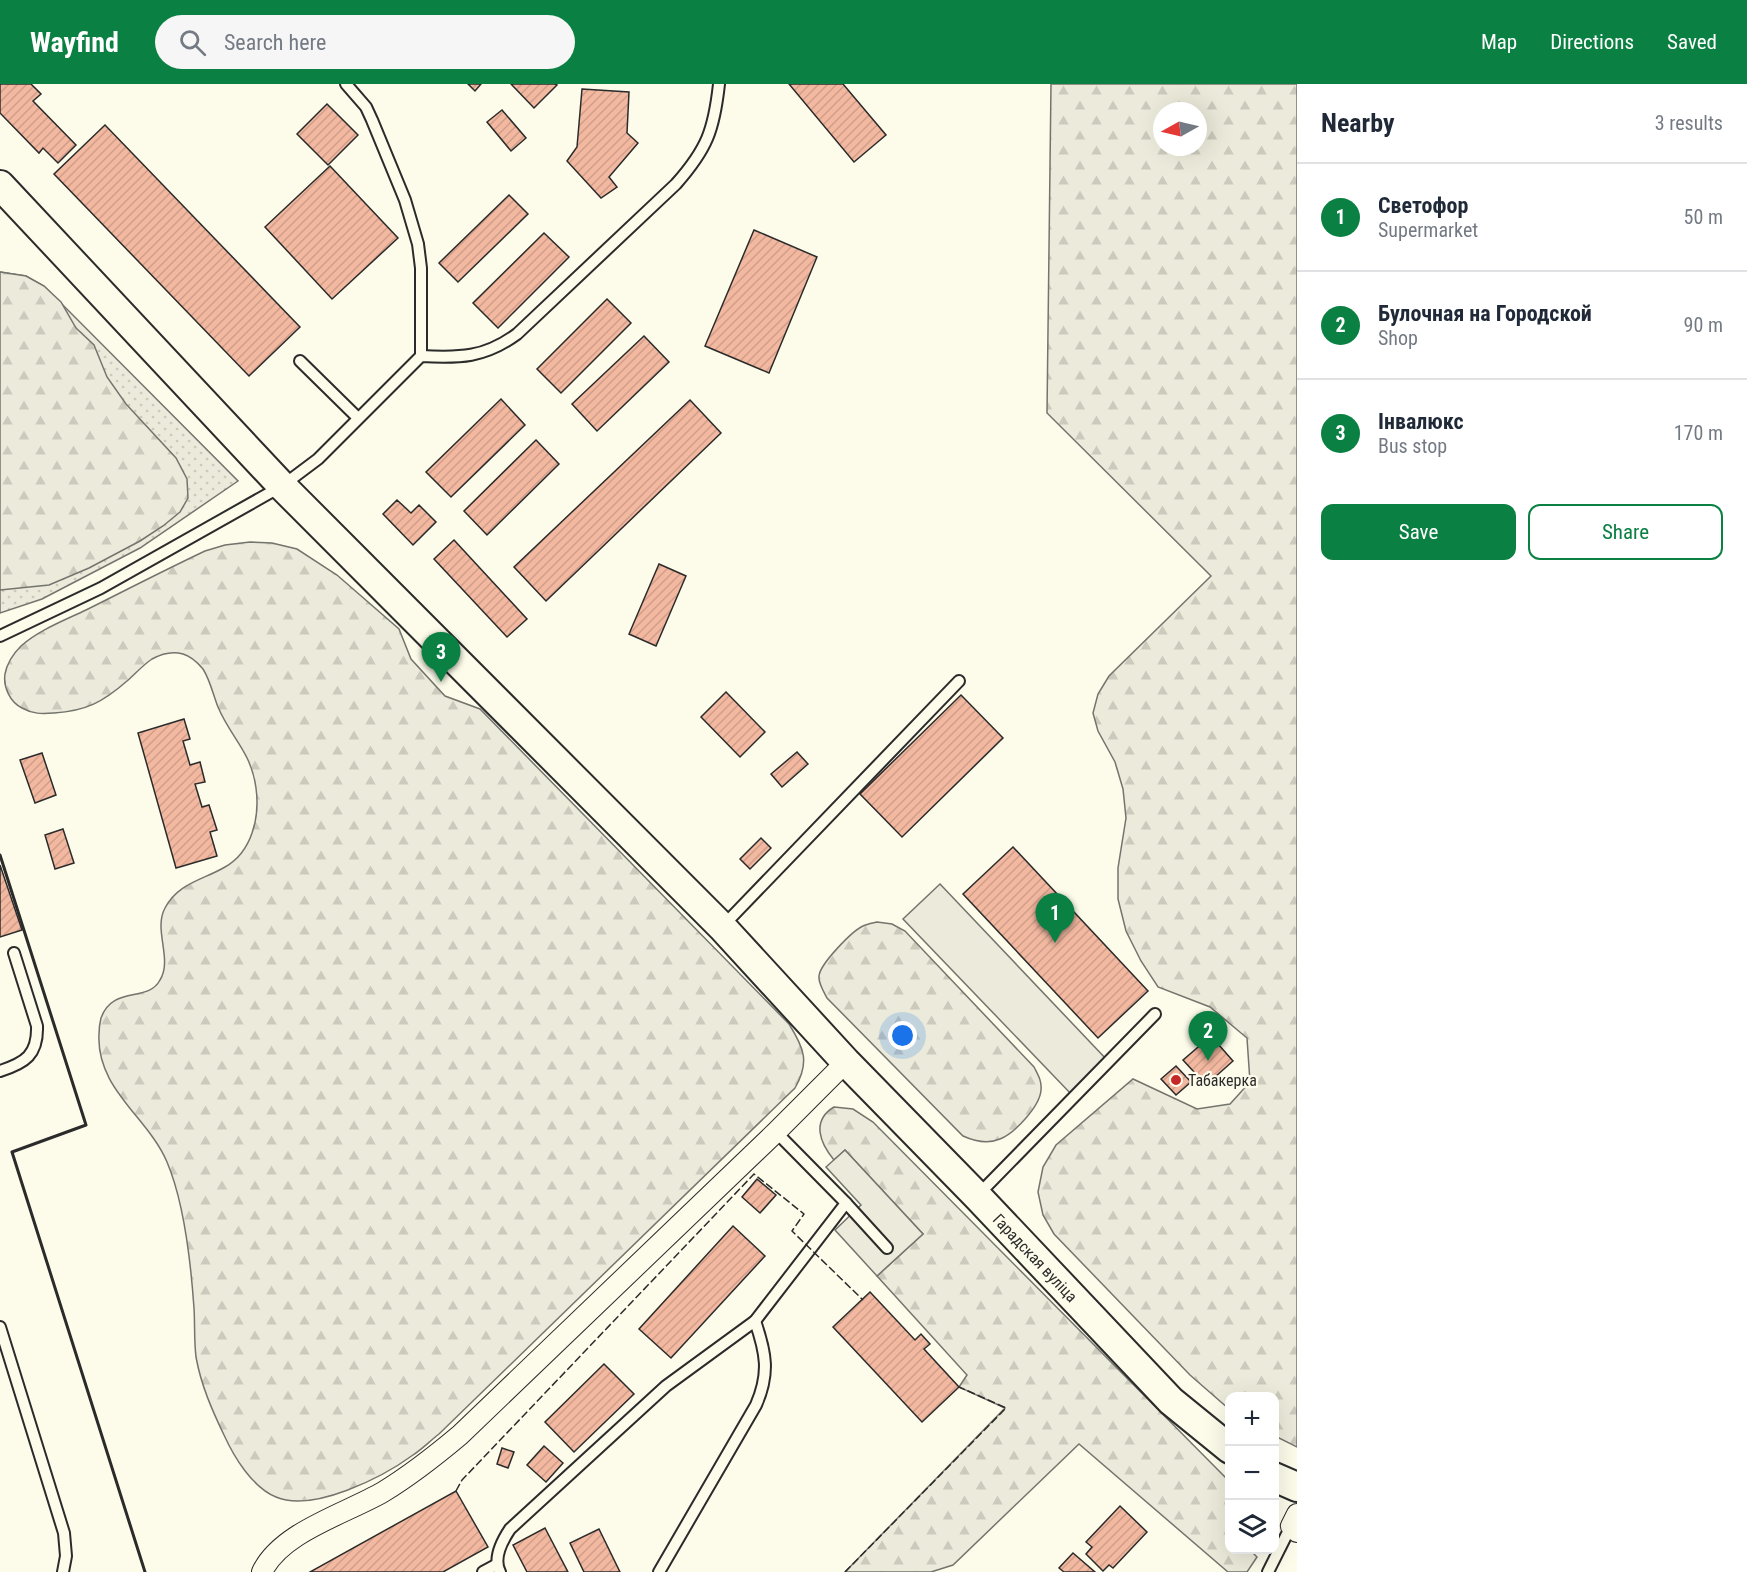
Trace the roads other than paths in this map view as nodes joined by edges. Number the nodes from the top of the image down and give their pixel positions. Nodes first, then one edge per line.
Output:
1 (346, 84) edge
2 (719, 84) edge
3 (0, 185) edge
4 (421, 356) junction
5 (300, 361) dead end
6 (358, 418) junction
7 (282, 486) junction
8 (0, 636) edge
9 (959, 681) dead end
10 (722, 927) junction
11 (14, 953) dead end
12 (1155, 1014) dead end
13 (846, 1062) junction
14 (0, 1071) edge
15 (776, 1132) junction
16 (977, 1196) junction
17 (846, 1203) junction
18 (887, 1248) dead end
19 (755, 1321) junction
20 (0, 1328) edge
21 (1226, 1446) edge
22 (1279, 1479) edge
23 (1297, 1487) edge
24 (1295, 1524) edge
25 (498, 1569) edge
26 (63, 1572) edge
27 (262, 1572) edge
28 (483, 1572) edge
29 (659, 1572) edge
30 (1268, 1572) edge

1 - 4 lane
2 - 4 lane
3 - 7 main road, Гарадская вуліца
4 - 6 lane
5 - 6 lane
6 - 7 lane
7 - 8 lane
7 - 10 main road, Гарадская вуліца
9 - 10 lane
10 - 13 main road, Гарадская вуліца
11 - 14 lane
12 - 16 lane
13 - 15 street
13 - 16 main road, Гарадская вуліца
15 - 17 lane
15 - 27 street
16 - 21 main road, Гарадская вуліца
17 - 18 lane
17 - 19 lane
19 - 25 lane
19 - 29 lane
20 - 26 lane
22 - 23 main road
24 - 30 lane
25 - 28 lane

